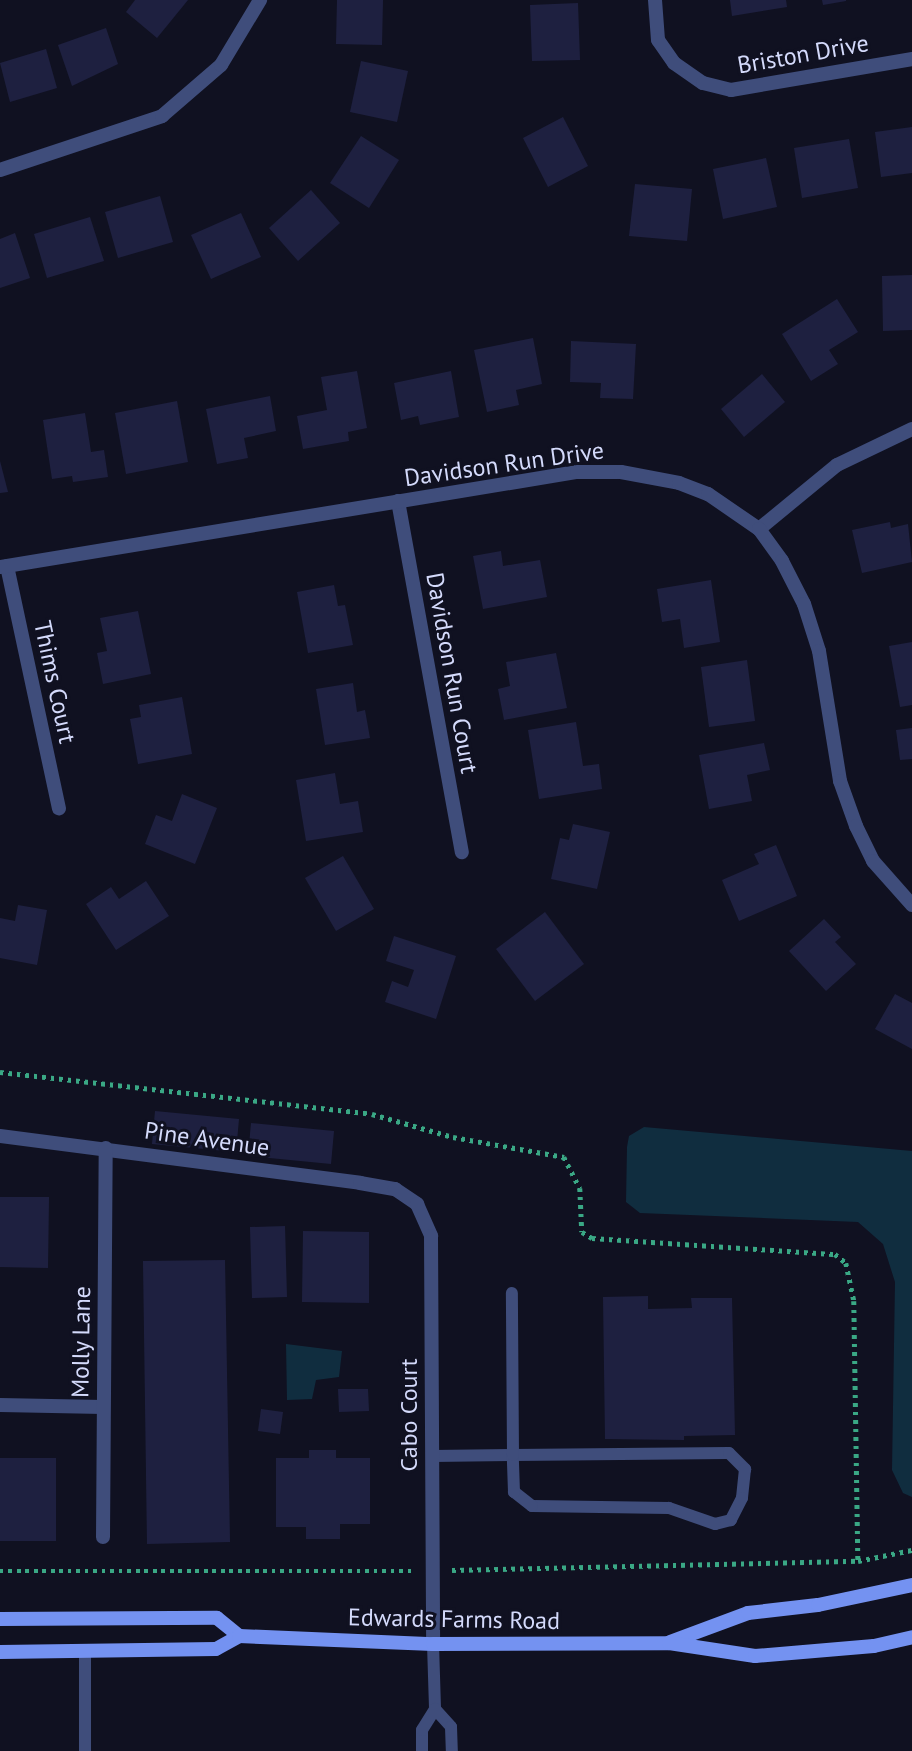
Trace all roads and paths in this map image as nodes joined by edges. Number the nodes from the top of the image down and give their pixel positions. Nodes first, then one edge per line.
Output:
1 (260, 0) edge
2 (654, 0) edge
3 (912, 59) edge
4 (0, 170) edge
5 (912, 429) edge
6 (398, 501) junction
7 (759, 530) junction
8 (4, 567) edge
9 (59, 808) dead end
10 (462, 852) dead end
11 (912, 905) edge
12 (0, 1072) edge
13 (0, 1136) edge
14 (106, 1148) junction
15 (406, 1194) joint
16 (512, 1293) dead end
17 (0, 1405) edge
18 (103, 1407) junction
19 (432, 1455) junction
20 (513, 1455) junction
21 (103, 1537) dead end
22 (912, 1550) edge
23 (858, 1561) junction
24 (0, 1571) edge
25 (432, 1571) junction
26 (912, 1585) edge
27 (0, 1619) edge
28 (239, 1636) junction
29 (912, 1637) edge
30 (669, 1643) junction
31 (433, 1644) junction
32 (85, 1651) junction
33 (0, 1652) edge
34 (435, 1709) junction
35 (85, 1751) edge
36 (422, 1751) edge
37 (452, 1751) edge

1 - 4 street
2 - 3 street, Briston Drive
5 - 7 street
6 - 7 street, Davidson Run Drive
6 - 8 street, Davidson Run Drive
6 - 10 street, Davidson Run Court
7 - 11 street, Davidson Run Drive
8 - 9 street, Thims Court
12 - 23 path
13 - 14 street, Pine Avenue
14 - 15 street, Pine Avenue
14 - 18 street, Molly Lane
15 - 19 street, Cabo Court
16 - 20 lane
17 - 18 street
18 - 21 street, Molly Lane
19 - 20 lane
19 - 25 street, Cabo Court
20 - 20 lane
22 - 23 path
23 - 25 path
24 - 25 path
25 - 31 street, Cabo Court
26 - 30 main road, Edwards Farms Road
27 - 28 main road, Edwards Farms Road
28 - 31 main road, Edwards Farms Road
28 - 32 main road, Edwards Farms Road
29 - 30 main road, Edwards Farms Road
30 - 31 main road, Edwards Farms Road
31 - 34 lane
32 - 33 main road, Edwards Farms Road
32 - 35 lane
34 - 36 lane
34 - 37 lane

